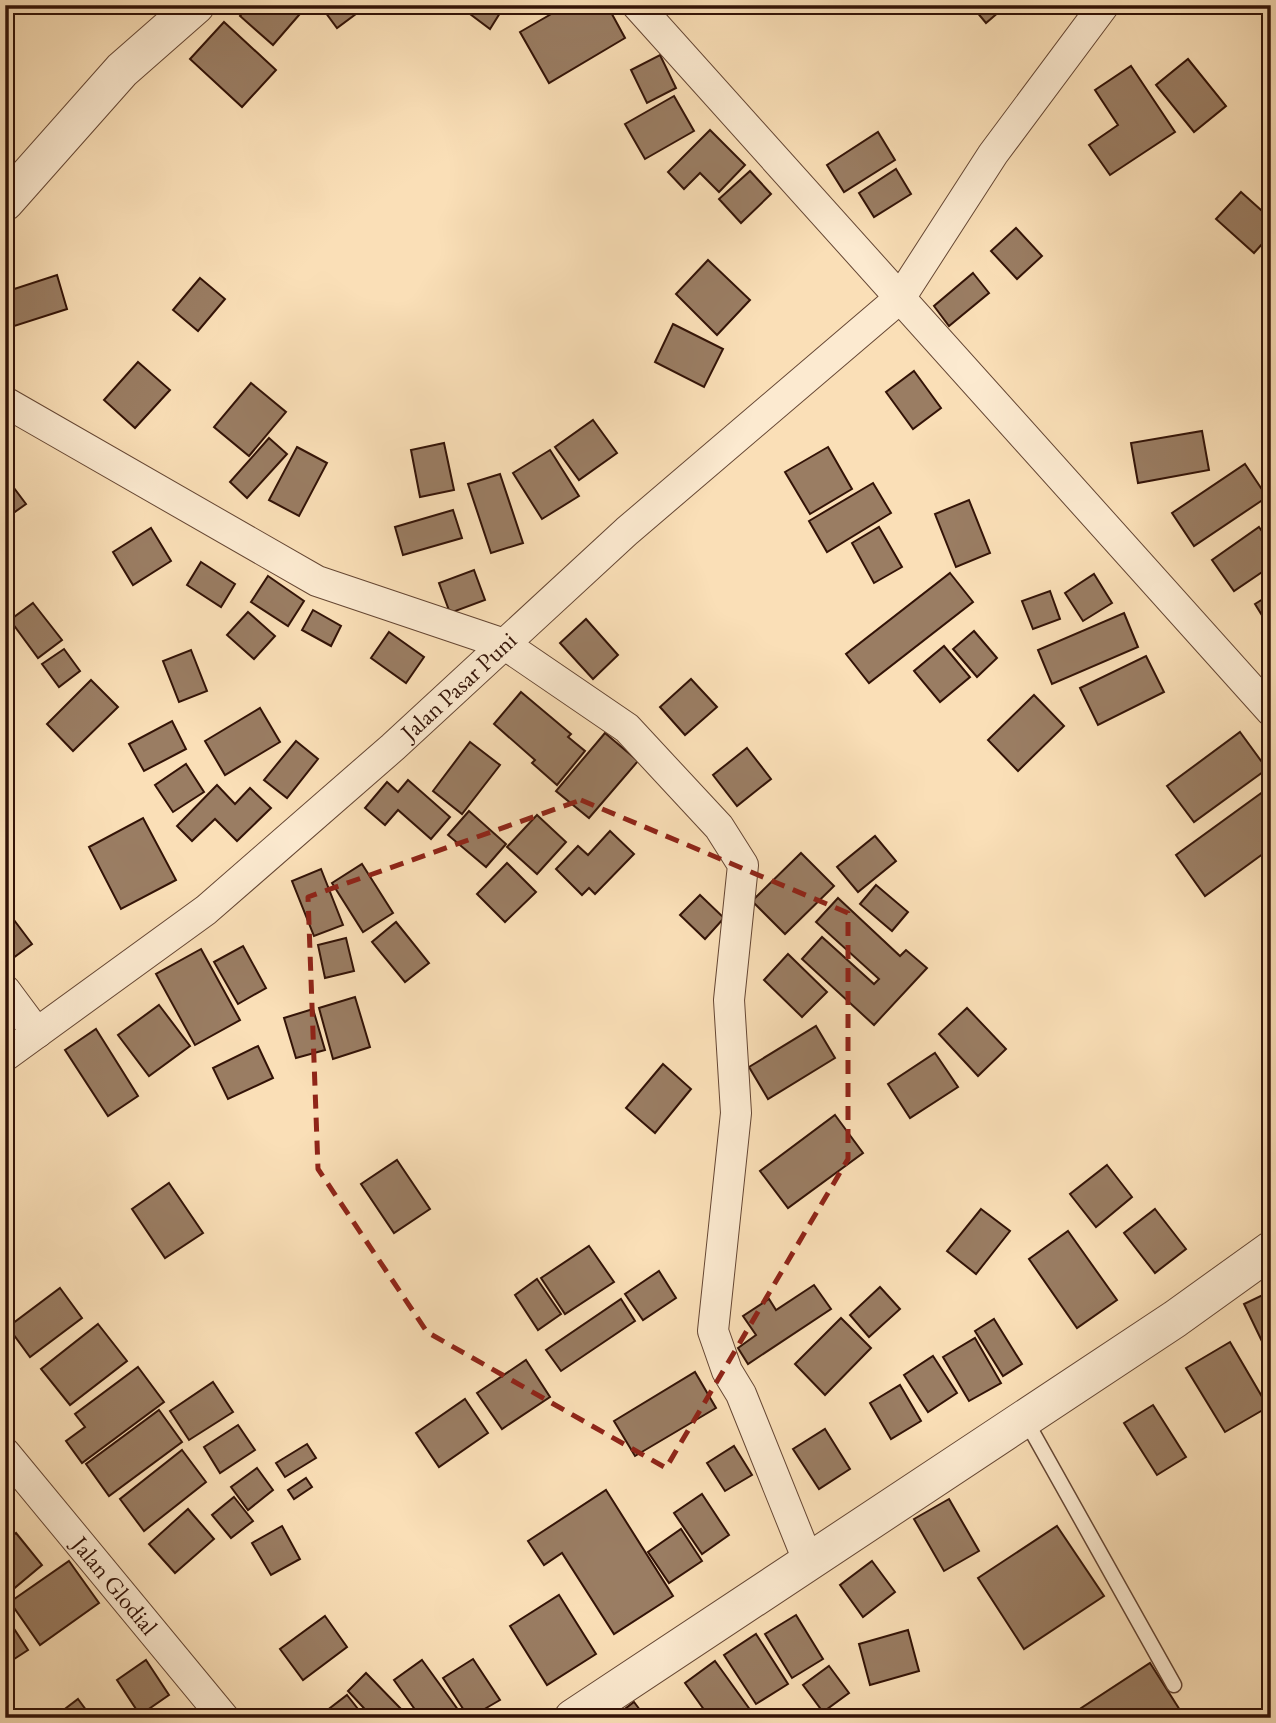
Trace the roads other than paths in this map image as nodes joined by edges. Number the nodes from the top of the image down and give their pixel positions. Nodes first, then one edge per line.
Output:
1 (196, 5) edge
2 (637, 5) edge
3 (1104, 5) edge
4 (5, 202) edge
5 (900, 298) junction
6 (5, 402) edge
7 (504, 644) junction
8 (1271, 711) edge
9 (5, 990) edge
10 (37, 1032) junction
11 (5, 1056) edge
12 (1271, 1250) edge
13 (1025, 1419) junction
14 (5, 1453) edge
15 (809, 1563) junction
16 (1174, 1685) dead end
17 (224, 1718) edge
18 (573, 1718) edge

1 - 4 street
2 - 5 street
3 - 5 street, Jalan Pasar Puni
5 - 7 street, Jalan Pasar Puni
5 - 8 street
6 - 7 street
7 - 10 street, Jalan Pasar Puni
7 - 15 street
9 - 10 street
10 - 11 street, Jalan Pasar Puni
12 - 13 street
13 - 15 street
13 - 16 lane
14 - 17 street, Jalan Glodial
15 - 18 street

